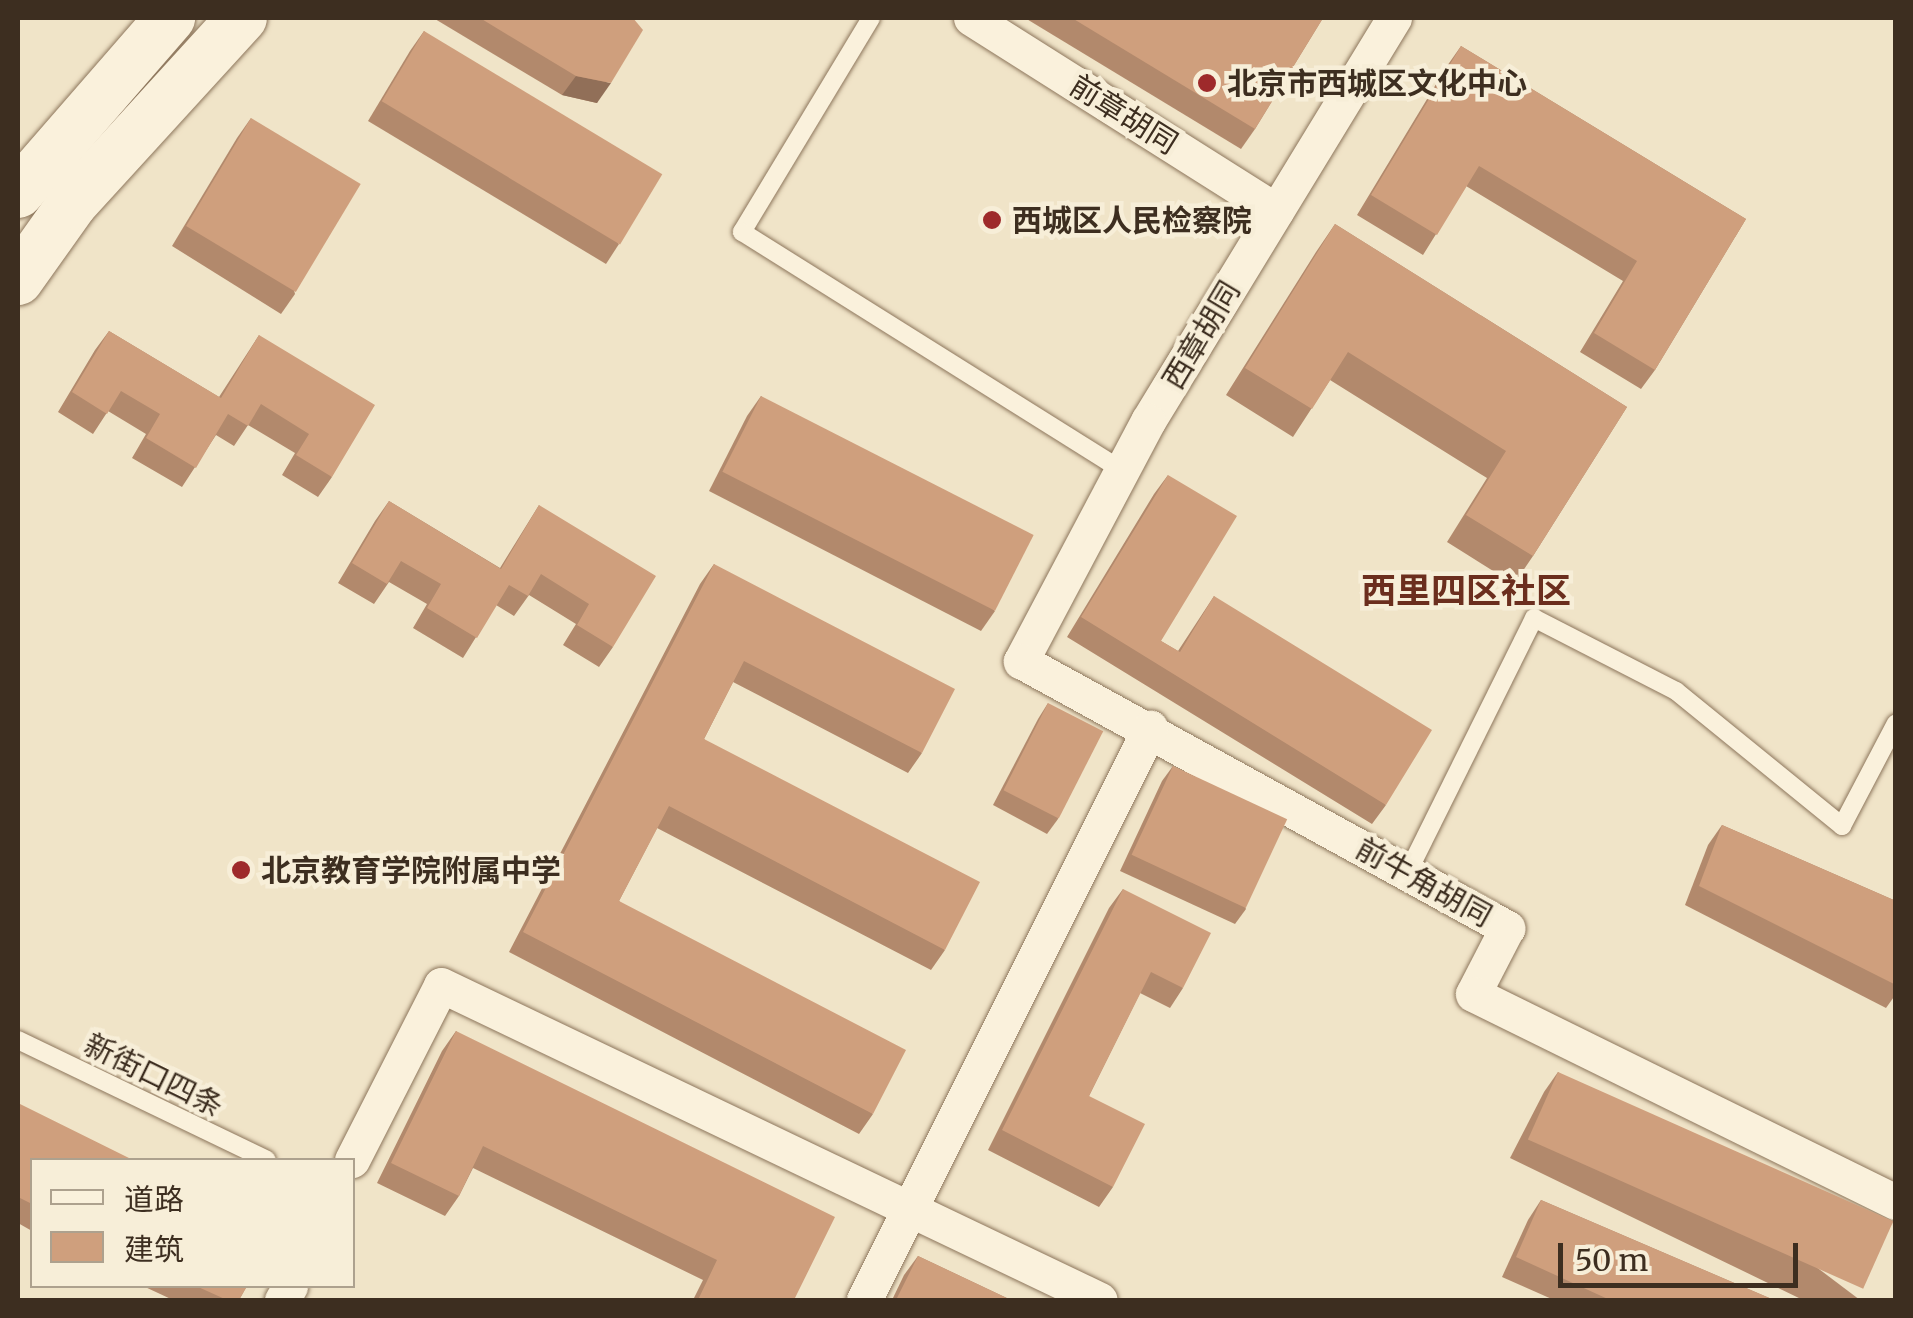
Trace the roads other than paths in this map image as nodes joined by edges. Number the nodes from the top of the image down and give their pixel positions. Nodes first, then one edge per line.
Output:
1 (170, 18) edge
2 (242, 18) edge
3 (871, 18) edge
4 (972, 18) edge
5 (1394, 18) edge
6 (18, 193) edge
7 (1276, 212) junction
8 (18, 280) edge
9 (1124, 472) junction
10 (1021, 661) joint
11 (1896, 722) edge
12 (1150, 728) junction
13 (1407, 874) junction
14 (18, 1040) edge
15 (263, 1158) edge
16 (353, 1158) edge
17 (1896, 1202) edge
18 (910, 1207) junction
19 (864, 1300) edge
20 (1100, 1300) edge

1 - 6 street
2 - 8 street
3 - 9 lane
4 - 7 street, 前章胡同
5 - 7 street, 西章胡同
7 - 9 street, 西章胡同
9 - 10 street, 西章胡同
10 - 12 street, 前牛角胡同
11 - 13 lane
12 - 13 street, 前牛角胡同
12 - 18 street
13 - 17 street, 前牛角胡同
14 - 15 lane, 新街口四条
16 - 18 street
18 - 19 street
18 - 20 street

